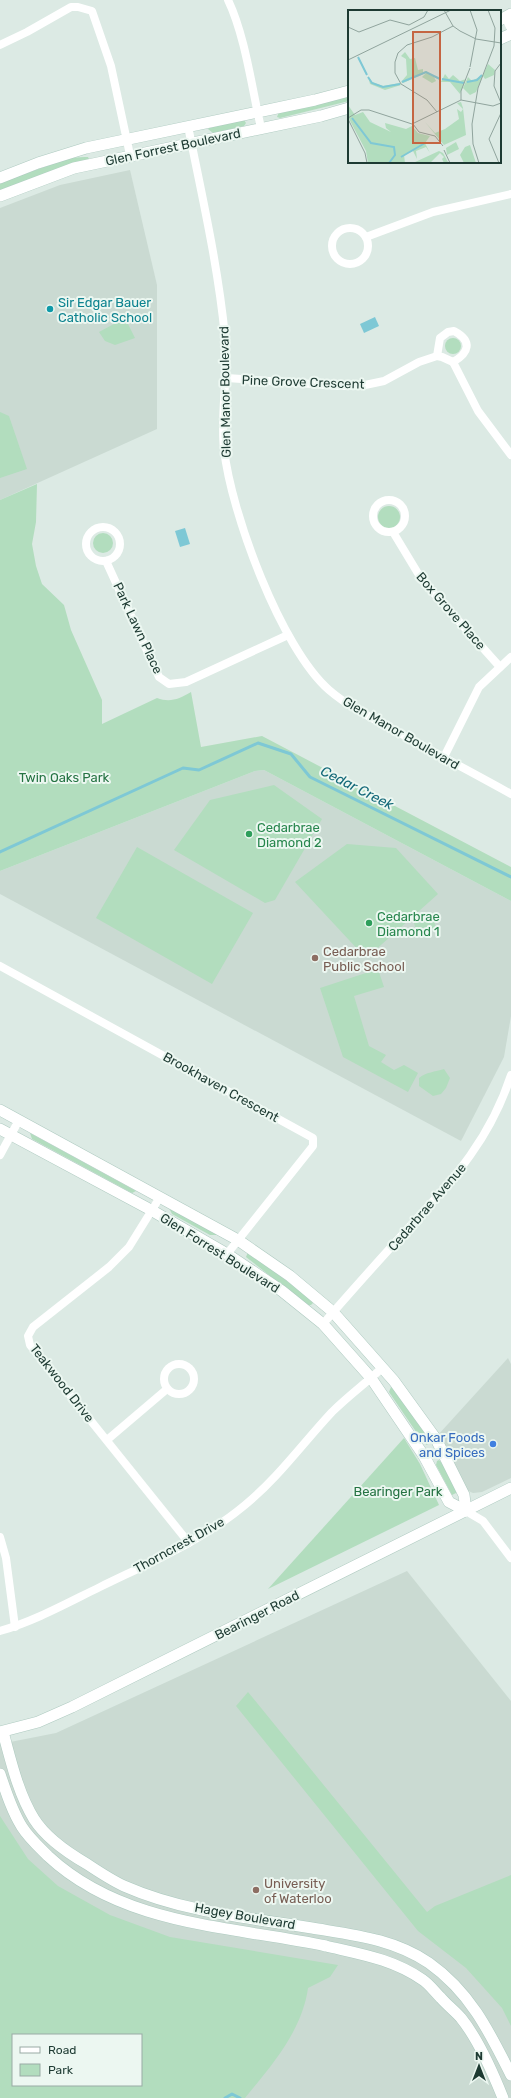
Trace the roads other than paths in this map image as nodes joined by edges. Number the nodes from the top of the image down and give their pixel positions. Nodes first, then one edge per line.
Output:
1 (228, 0) edge
2 (505, 17) edge
3 (511, 29) edge
4 (511, 34) edge
5 (501, 39) edge
6 (0, 45) edge
7 (348, 91) edge
8 (348, 108) edge
9 (257, 111) junction
10 (188, 126) junction
11 (261, 128) junction
12 (126, 139) junction
13 (191, 143) junction
14 (93, 147) junction
15 (130, 155) junction
16 (98, 163) junction
17 (0, 178) edge
18 (511, 194) edge
19 (0, 196) edge
20 (366, 237) junction
21 (437, 356) junction
22 (453, 362) junction
23 (227, 378) junction
24 (511, 455) edge
25 (393, 532) junction
26 (106, 561) junction
27 (288, 635) junction
28 (511, 658) edge
29 (500, 667) junction
30 (444, 757) junction
31 (511, 794) edge
32 (0, 966) edge
33 (511, 1076) edge
34 (0, 1110) edge
35 (19, 1120) junction
36 (0, 1129) edge
37 (10, 1135) junction
38 (0, 1155) edge
39 (160, 1198) junction
40 (151, 1210) junction
41 (238, 1240) junction
42 (227, 1254) junction
43 (333, 1312) junction
44 (323, 1324) junction
45 (382, 1368) junction
46 (371, 1378) junction
47 (167, 1389) dead end
48 (107, 1440) junction
49 (511, 1488) edge
50 (466, 1511) junction
51 (0, 1537) edge
52 (189, 1542) junction
53 (511, 1558) edge
54 (15, 1627) junction
55 (0, 1631) edge
56 (1, 1732) edge
57 (0, 1774) edge
58 (511, 2074) edge
59 (503, 2098) edge

1 - 9 street
2 - 3 street
4 - 5 street
6 - 12 street
7 - 9 street, Glen Forrest Boulevard
8 - 11 street, Glen Forrest Boulevard
9 - 10 street, Glen Forrest Boulevard
9 - 11 street
10 - 12 street, Glen Forrest Boulevard
10 - 13 street, Glen Manor Boulevard
11 - 13 street, Glen Forrest Boulevard
12 - 14 street, Glen Forrest Boulevard
12 - 15 street
13 - 15 street, Glen Forrest Boulevard
13 - 23 street, Glen Manor Boulevard
14 - 16 street
14 - 17 street, Glen Forrest Boulevard
15 - 16 street, Glen Forrest Boulevard
16 - 19 street, Glen Forrest Boulevard
18 - 20 street
20 - 20 street
21 - 22 street
21 - 22 street
21 - 23 street, Pine Grove Crescent
22 - 24 street
23 - 27 street, Glen Manor Boulevard
25 - 25 street
25 - 29 street, Box Grove Place
26 - 26 street
26 - 27 street, Park Lawn Place
27 - 30 street, Glen Manor Boulevard
28 - 29 street
29 - 30 street
30 - 31 street, Glen Manor Boulevard
32 - 41 street, Brookhaven Crescent
33 - 43 street, Cedarbrae Avenue
34 - 35 street, Glen Forrest Boulevard
35 - 37 street
35 - 39 street, Glen Forrest Boulevard
36 - 37 street, Glen Forrest Boulevard
37 - 38 street
37 - 40 street, Glen Forrest Boulevard
39 - 40 street, Teakwood Drive
39 - 41 street, Glen Forrest Boulevard
40 - 42 street, Glen Forrest Boulevard
40 - 48 street, Teakwood Drive
41 - 42 street, Brookhaven Crescent
41 - 43 street, Glen Forrest Boulevard
42 - 44 street, Glen Forrest Boulevard
43 - 44 street, Cedarbrae Avenue
43 - 45 street, Glen Forrest Boulevard
44 - 46 street, Glen Forrest Boulevard
45 - 46 street, Thorncrest Drive
45 - 50 street, Glen Forrest Boulevard
46 - 50 street, Glen Forrest Boulevard
46 - 52 street, Thorncrest Drive
47 - 48 street
48 - 52 street, Teakwood Drive
49 - 50 street, Bearinger Road
50 - 53 street
50 - 56 street, Bearinger Road
51 - 54 street
52 - 54 street, Thorncrest Drive
54 - 55 street, Thorncrest Drive
56 - 58 street, Hagey Boulevard
57 - 59 street, Hagey Boulevard

